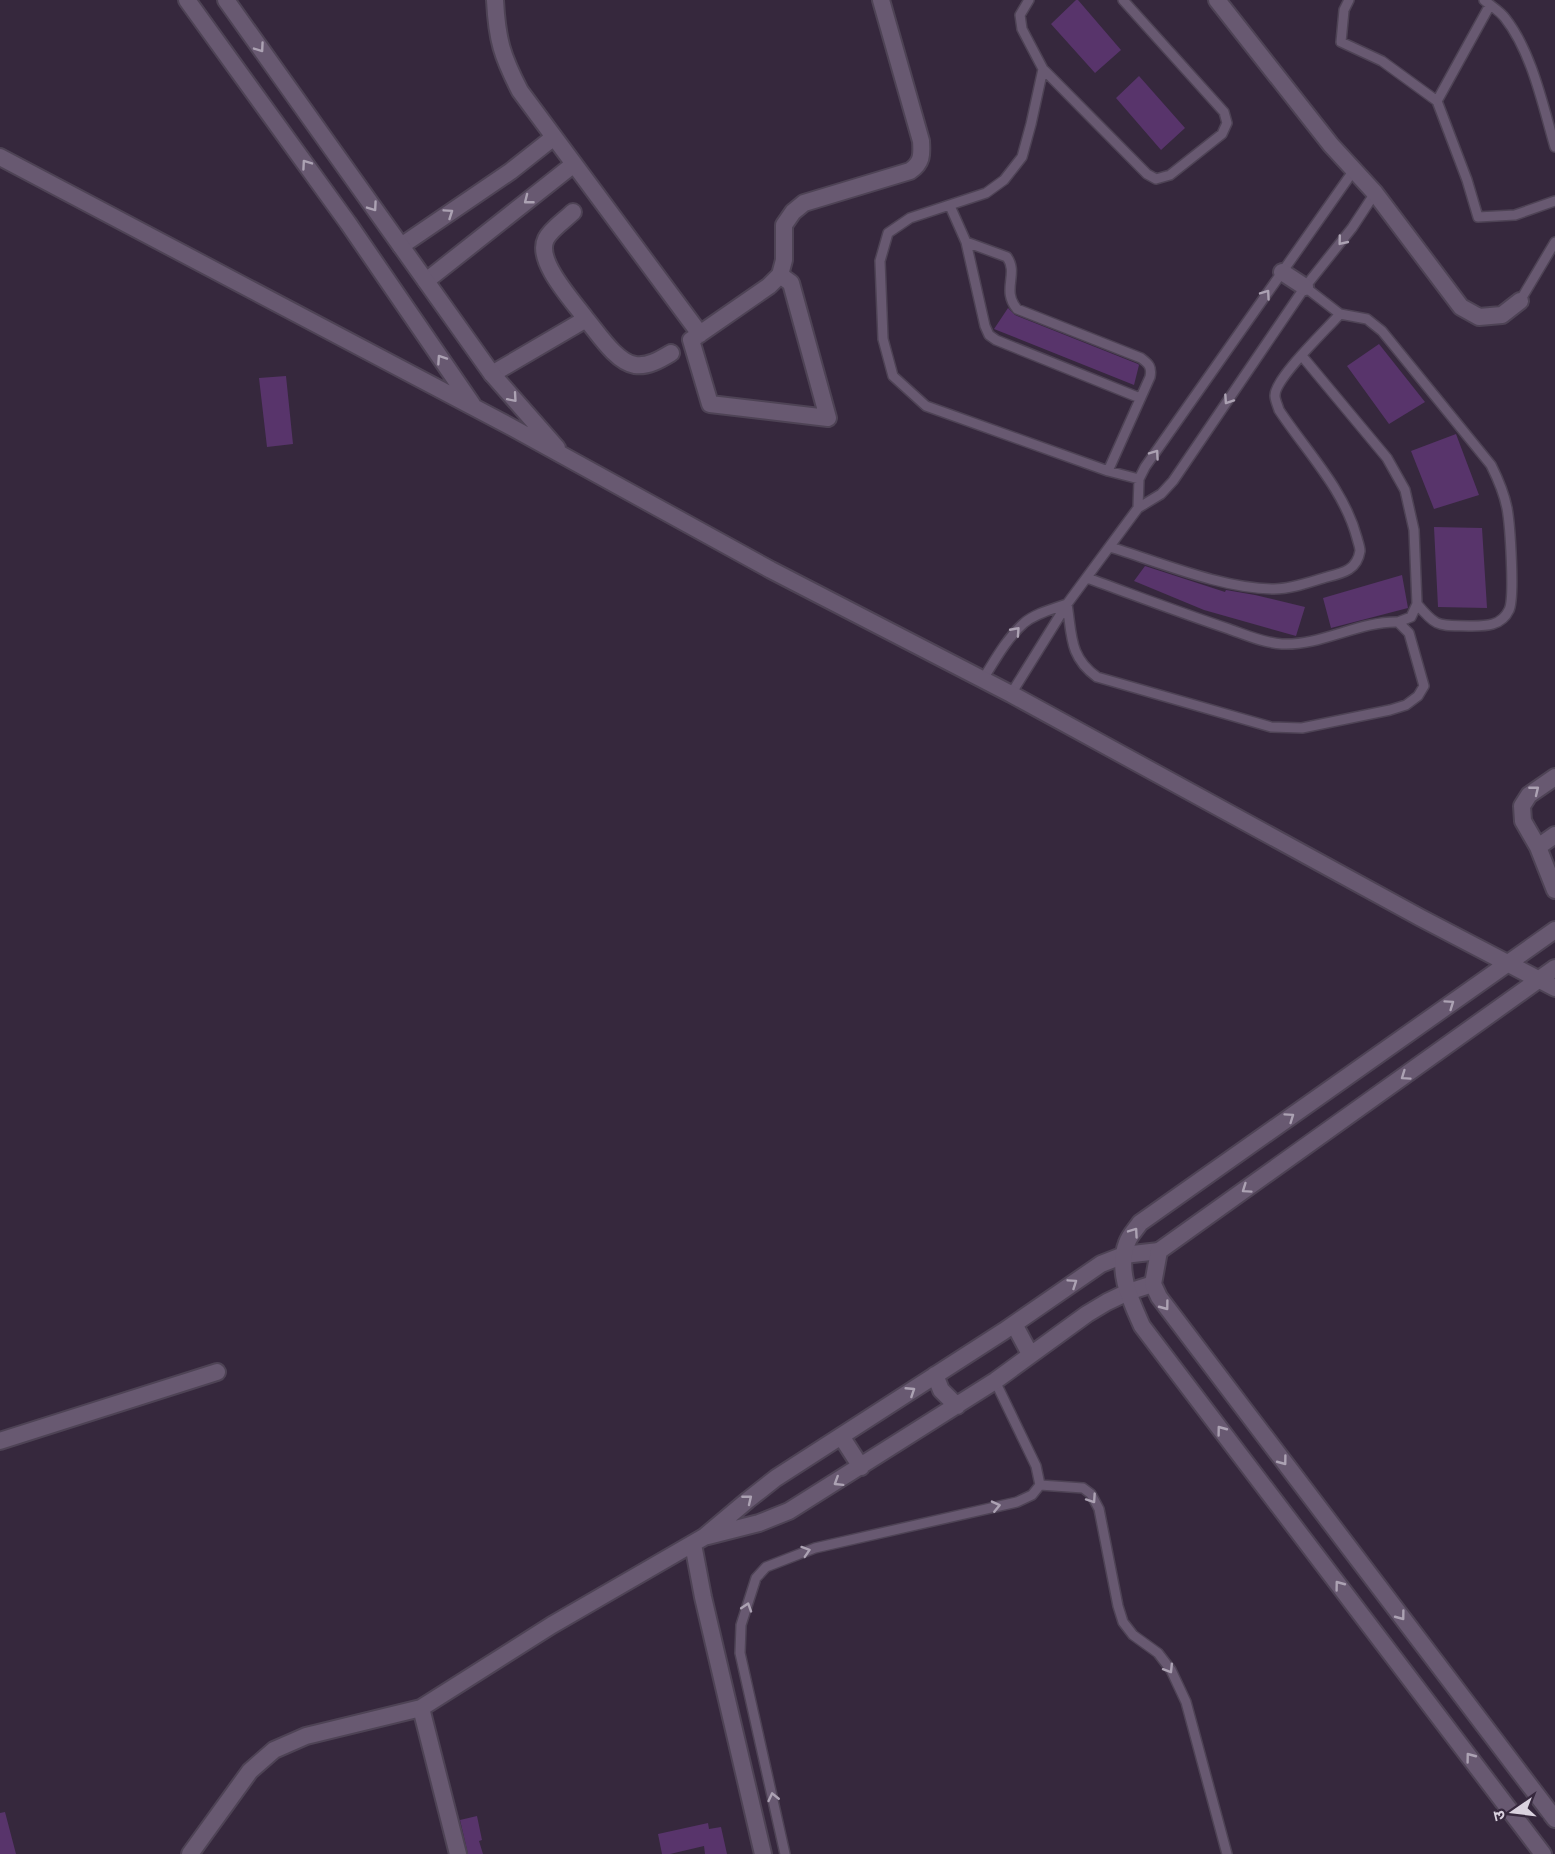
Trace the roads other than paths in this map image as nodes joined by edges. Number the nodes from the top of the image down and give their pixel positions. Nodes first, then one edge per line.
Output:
1 (187, 0) edge
2 (226, 0) edge
3 (495, 0) edge
4 (880, 0) edge
5 (1029, 0) edge
6 (1123, 0) edge
7 (1217, 0) edge
8 (1349, 0) edge
9 (1487, 2) edge
10 (1042, 69) junction
11 (1437, 101) junction
12 (554, 137) junction
13 (1555, 147) edge
14 (0, 157) edge
15 (574, 164) junction
16 (1354, 170) junction
17 (1375, 193) junction
18 (1555, 201) edge
19 (950, 206) junction
20 (573, 212) dead end
21 (966, 242) junction
22 (1555, 242) edge
23 (401, 246) junction
24 (1282, 272) junction
25 (780, 275) junction
26 (426, 281) junction
27 (1305, 287) junction
28 (1520, 301) joint
29 (1340, 314) junction
30 (586, 319) junction
31 (700, 334) junction
32 (671, 353) dead end
33 (1302, 356) junction
34 (492, 374) junction
35 (1140, 398) junction
36 (474, 407) junction
37 (564, 456) junction
38 (1108, 471) junction
39 (1139, 479) junction
40 (1138, 508) junction
41 (1110, 547) junction
42 (1087, 578) junction
43 (1067, 604) junction
44 (1417, 604) junction
45 (1398, 622) junction
46 (983, 679) junction
47 (1011, 694) junction
48 (1555, 777) edge
49 (1555, 835) edge
50 (1538, 847) junction
51 (1555, 890) edge
52 (1555, 930) edge
53 (1509, 963) junction
54 (1555, 968) edge
55 (1540, 979) junction
56 (1555, 988) edge
57 (1159, 1251) junction
58 (1124, 1255) junction
59 (1153, 1284) junction
60 (1128, 1292) junction
61 (1014, 1324) junction
62 (1030, 1354) junction
63 (217, 1372) dead end
64 (935, 1376) junction
65 (995, 1381) junction
66 (957, 1406) junction
67 (841, 1436) junction
68 (0, 1441) edge
69 (861, 1467) junction
70 (1040, 1485) junction
71 (698, 1541) junction
72 (422, 1708) junction
73 (1555, 1819) edge
74 (190, 1854) edge
75 (458, 1854) edge
76 (763, 1854) edge
77 (785, 1854) edge
78 (1227, 1854) edge
79 (1543, 1854) edge

36 -> 1 street
2 -> 23 street
3 - 12 street
4 - 25 street
5 - 10 lane
6 - 10 lane
7 - 16 street
8 - 11 lane
9 - 11 lane
9 - 13 lane
10 - 19 lane
11 - 18 lane
12 - 15 street
23 -> 12 street
14 - 36 street
15 -> 26 street
15 - 31 street
16 - 17 street
16 - 24 lane
17 -> 27 lane
17 - 28 street
19 - 21 lane
19 - 38 lane
20 - 30 street
21 - 35 lane
21 - 35 lane
22 - 28 lane
23 - 26 street
24 - 27 street
39 -> 24 lane
25 - 31 street
25 - 31 street
26 - 34 street
27 - 29 lane
27 -> 40 lane
29 - 33 lane
29 - 44 lane
30 - 32 street
30 - 34 street
33 - 41 lane
33 - 44 lane
34 -> 37 street
35 - 38 lane
36 - 37 street
37 - 46 street
38 - 39 lane
39 - 40 lane
40 - 41 lane
41 - 42 lane
42 - 43 lane
42 - 45 lane
43 - 45 lane
46 -> 43 lane
43 - 47 lane
44 - 45 lane
46 - 47 street
47 - 53 street
50 -> 48 street
49 - 50 street
50 - 51 street
52 - 53 street
53 - 55 street
58 -> 53 street
54 - 55 street
55 - 56 street
55 -> 57 street
57 - 58 street
57 - 59 street
58 - 60 street
61 -> 58 street
59 - 60 street
59 -> 73 street
60 - 62 street
79 -> 60 street
61 - 62 street
61 - 64 street
62 - 65 street
63 - 68 street
64 - 66 street
67 -> 64 street
65 - 66 street
65 - 70 lane
66 - 69 street
67 - 69 street
71 -> 67 street
69 -> 71 street
77 -> 70 lane
70 -> 78 lane
71 - 72 street
71 - 76 street
72 - 74 street
72 - 75 street

